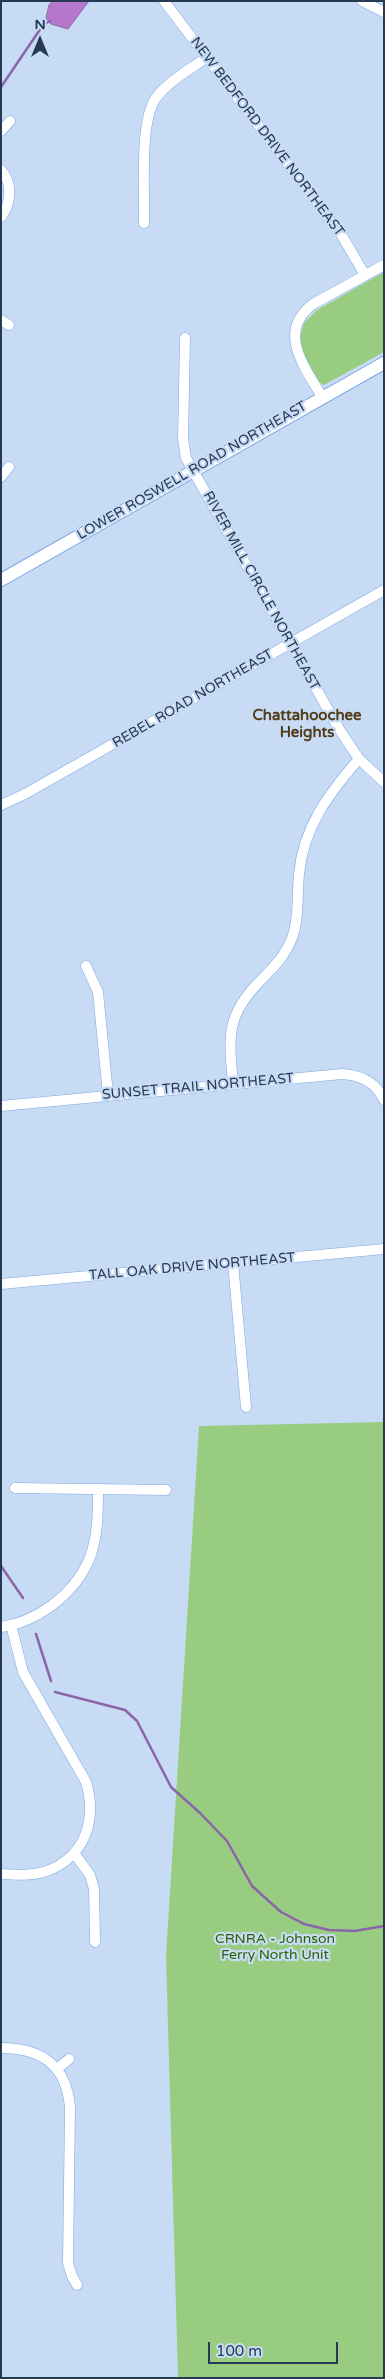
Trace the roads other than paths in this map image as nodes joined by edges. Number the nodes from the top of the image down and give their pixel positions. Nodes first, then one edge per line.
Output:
1 (164, 1) edge
2 (362, 1) edge
3 (384, 12) edge
4 (207, 57) junction
5 (10, 121) dead end
6 (1, 131) edge
7 (1, 170) edge
8 (1, 218) edge
9 (144, 223) dead end
10 (384, 265) edge
11 (365, 275) junction
12 (185, 338) dead end
13 (384, 363) edge
14 (322, 398) junction
15 (9, 467) dead end
16 (193, 471) junction
17 (1, 476) edge
18 (1, 580) edge
19 (384, 590) edge
20 (291, 644) junction
21 (359, 759) junction
22 (384, 782) edge
23 (1, 805) edge
24 (86, 966) dead end
25 (234, 1084) junction
26 (108, 1095) junction
27 (384, 1100) edge
28 (1, 1106) edge
29 (384, 1249) edge
30 (234, 1263) junction
31 (1, 1284) edge
32 (246, 1407) dead end
33 (16, 1488) dead end
34 (98, 1489) junction
35 (166, 1490) dead end
36 (6, 1626) edge
37 (74, 1853) junction
38 (1, 1874) edge
39 (95, 1942) dead end
40 (1, 2048) edge
41 (69, 2059) dead end
42 (57, 2069) junction
43 (77, 2285) dead end

1 - 4 street, NEW BEDFORD DRIVE NORTHEAST
2 - 3 street
4 - 9 street
4 - 11 street, NEW BEDFORD DRIVE NORTHEAST
5 - 6 street
7 - 8 street
10 - 11 street
11 - 14 street
12 - 16 street, RIVER MILL CIRCLE NORTHEAST
13 - 14 street, LOWER ROSWELL ROAD NORTHEAST
14 - 16 street, LOWER ROSWELL ROAD NORTHEAST
15 - 17 street
16 - 18 street, LOWER ROSWELL ROAD NORTHEAST
16 - 20 street, RIVER MILL CIRCLE NORTHEAST
19 - 20 street, REBEL ROAD NORTHEAST
20 - 21 street, RIVER MILL CIRCLE NORTHEAST
20 - 23 street, REBEL ROAD NORTHEAST
21 - 22 street, RIVER MILL CIRCLE NORTHEAST
21 - 25 street
24 - 26 street
25 - 26 street, SUNSET TRAIL NORTHEAST
25 - 27 street, SUNSET TRAIL NORTHEAST
26 - 28 street, SUNSET TRAIL NORTHEAST
29 - 30 street, TALL OAK DRIVE NORTHEAST
30 - 31 street, TALL OAK DRIVE NORTHEAST
30 - 32 street
33 - 34 street
34 - 35 street
34 - 36 street
36 - 37 street
37 - 38 street
37 - 39 street
40 - 42 street
41 - 42 street
42 - 43 street

